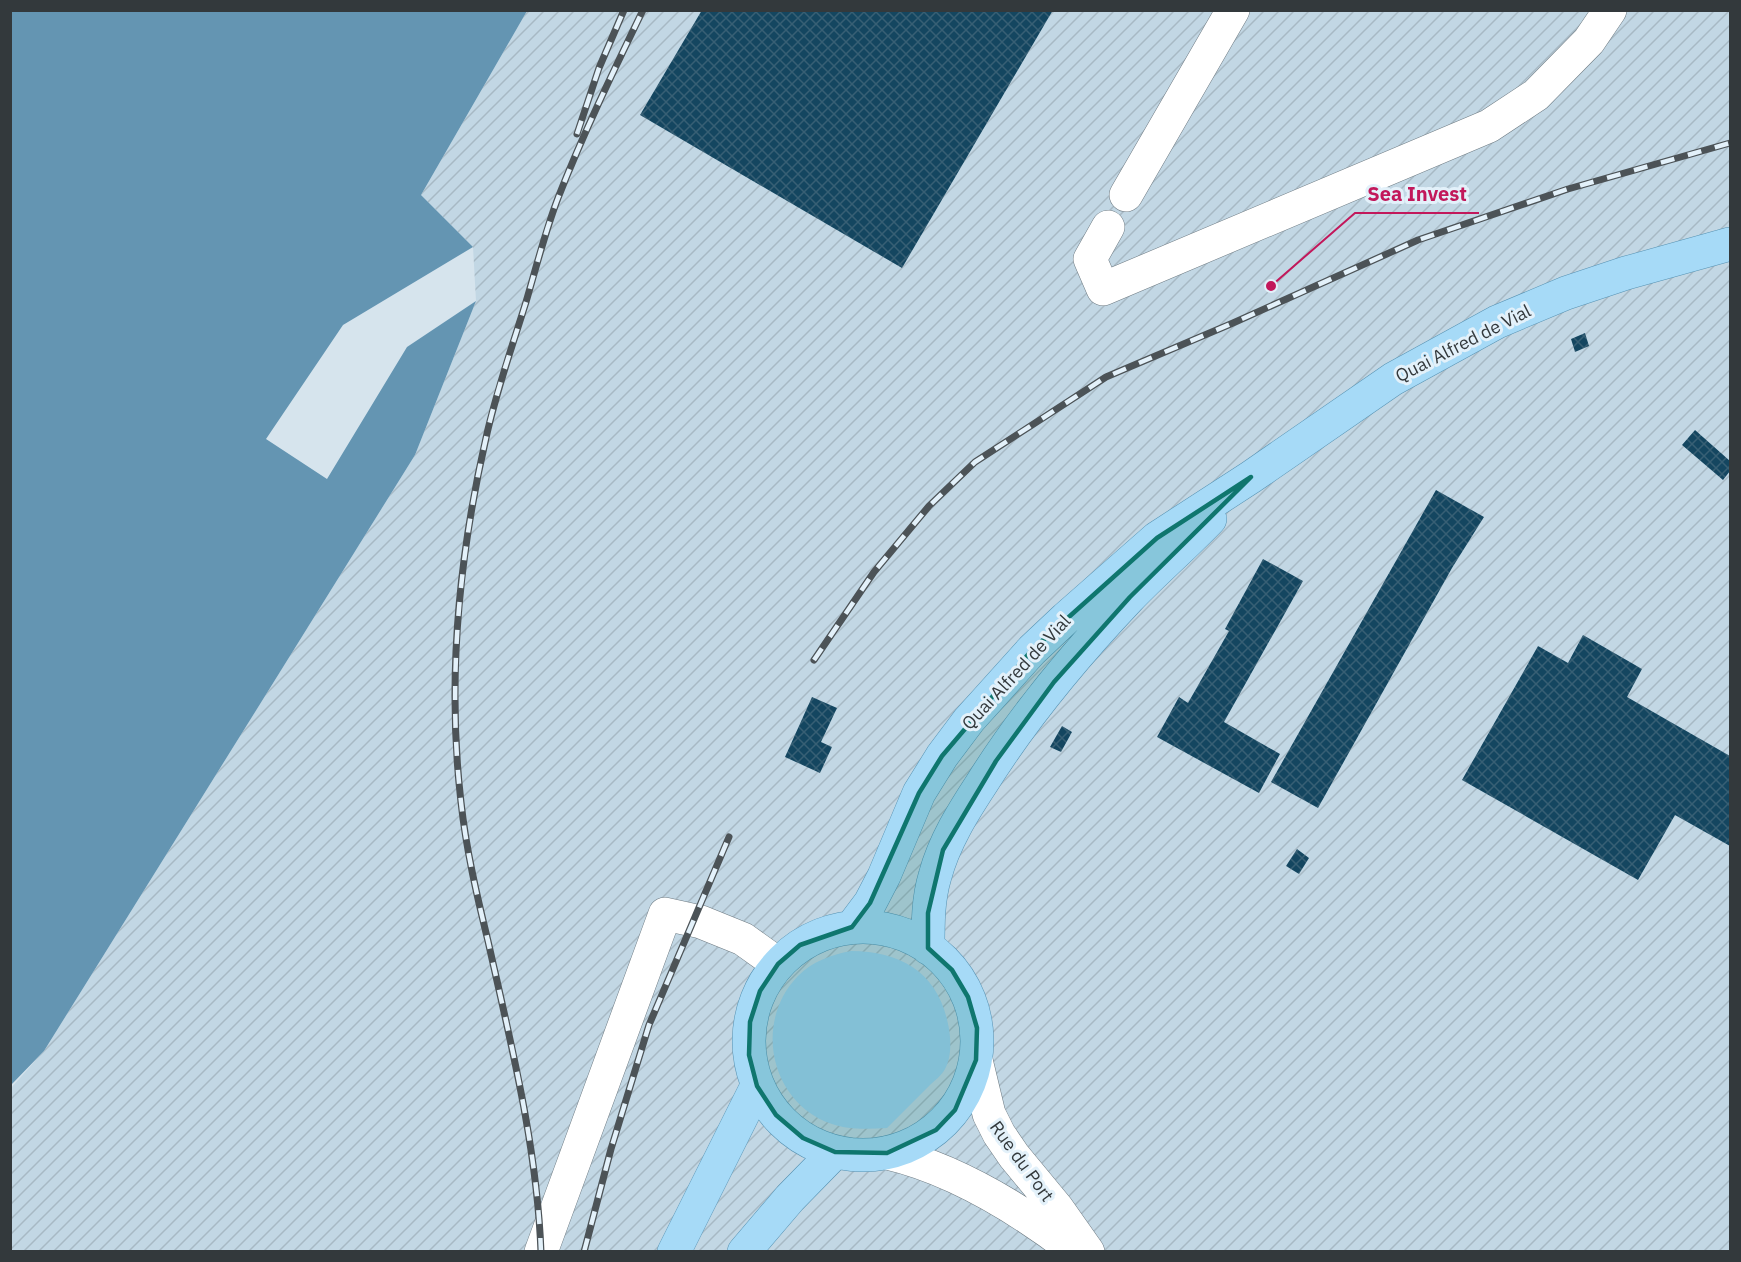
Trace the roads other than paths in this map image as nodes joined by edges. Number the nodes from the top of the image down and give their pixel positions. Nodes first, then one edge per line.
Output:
1 (1233, 10) edge
2 (1610, 10) edge
3 (1126, 195) dead end
4 (1108, 227) dead end
5 (1731, 244) edge
6 (1251, 477) junction
7 (852, 927) junction
8 (928, 948) junction
9 (778, 964) junction
10 (976, 1060) junction
11 (757, 1086) junction
12 (834, 1152) junction
13 (887, 1153) junction
14 (541, 1251) edge
15 (675, 1251) edge
16 (744, 1251) edge
17 (1076, 1251) edge
18 (1089, 1251) edge

1 - 3 street
2 - 4 street
5 - 6 main road, Quai Alfred de Vial
6 - 7 main road, Quai Alfred de Vial
6 - 8 main road, Quai Alfred de Vial
7 - 8 main road
7 - 9 main road
8 - 10 main road
9 - 11 main road
9 - 14 street
10 - 13 main road
10 - 18 street, Rue du Port
11 - 12 main road
11 - 15 main road
12 - 13 main road
12 - 16 main road
13 - 17 street, Rue du Port

